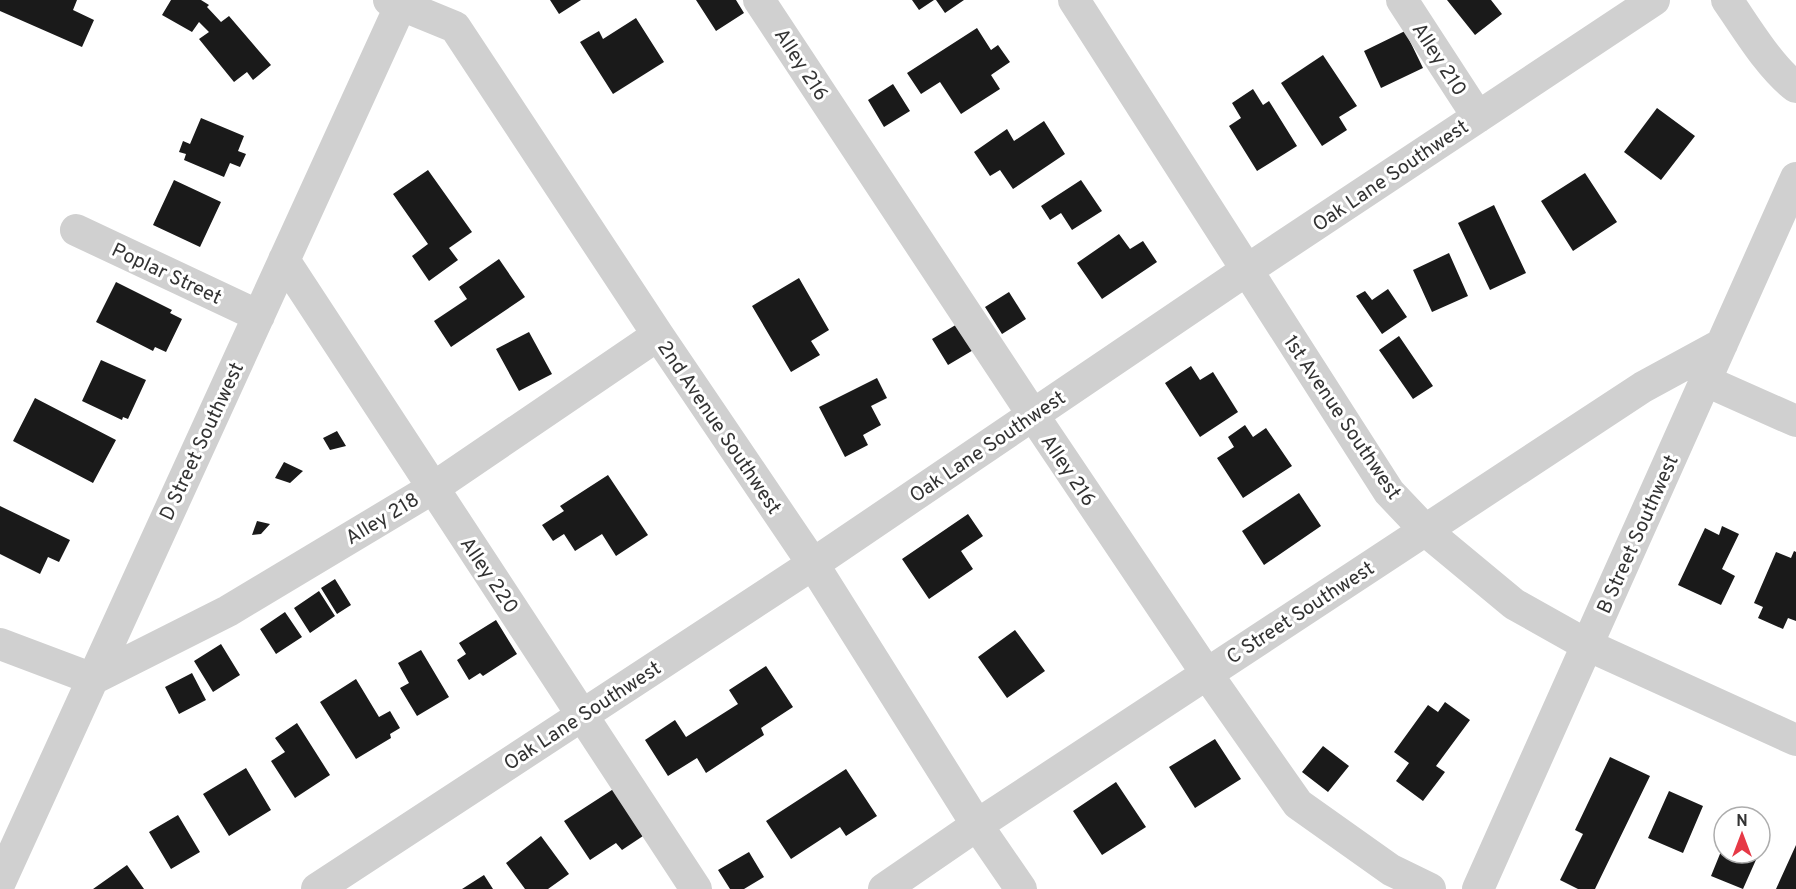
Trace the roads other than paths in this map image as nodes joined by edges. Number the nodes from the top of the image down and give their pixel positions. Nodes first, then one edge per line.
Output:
1 (759, 0) edge
2 (1074, 0) edge
3 (1402, 0) edge
4 (1654, 0) edge
5 (1727, 0) edge
6 (401, 1) edge
7 (1796, 87) edge
8 (1478, 117) junction
9 (1796, 178) edge
10 (76, 230) dead end
11 (284, 260) junction
12 (1247, 270) junction
13 (259, 316) junction
14 (658, 335) junction
15 (1722, 344) junction
16 (1706, 381) junction
17 (1033, 415) junction
18 (1796, 420) edge
19 (432, 488) junction
20 (1426, 531) junction
21 (813, 564) junction
22 (0, 644) edge
23 (1587, 645) junction
24 (1207, 674) junction
25 (93, 679) junction
26 (583, 715) junction
27 (1796, 740) edge
28 (977, 825) junction
29 (0, 882) edge
30 (317, 889) edge
31 (696, 889) edge
32 (884, 889) edge
33 (1022, 889) edge
34 (1430, 889) edge
35 (1478, 889) edge

1 - 17 street, Alley 216
2 - 12 street, 1st Avenue Southwest
3 - 8 street, Alley 210
4 - 8 street, Oak Lane Southwest
5 - 7 street
6 - 11 street, D Street Southwest
6 - 14 street, 2nd Avenue Southwest
8 - 12 street, Oak Lane Southwest
9 - 15 street, B Street Southwest
10 - 13 street, Poplar Street
11 - 13 street, D Street Southwest
11 - 19 street, Alley 220
12 - 17 street, Oak Lane Southwest
12 - 20 street, 1st Avenue Southwest
13 - 25 street, D Street Southwest
14 - 19 street, Alley 218
14 - 21 street, 2nd Avenue Southwest
15 - 16 street, B Street Southwest
15 - 20 street, C Street Southwest
16 - 18 street
16 - 23 street, B Street Southwest
17 - 21 street, Oak Lane Southwest
17 - 24 street, Alley 216
19 - 25 street, Alley 218
19 - 26 street, Alley 220
20 - 23 street, 1st Avenue Southwest
20 - 24 street, C Street Southwest
21 - 26 street, Oak Lane Southwest
21 - 28 street, 2nd Avenue Southwest
22 - 25 street
23 - 27 street, 1st Avenue Southwest
23 - 35 street, B Street Southwest
24 - 28 street, C Street Southwest
24 - 34 street, Alley 216
25 - 29 street, D Street Southwest
26 - 30 street, Oak Lane Southwest
26 - 31 street, Alley 220
28 - 32 street, C Street Southwest
28 - 33 street, 2nd Avenue Southwest

